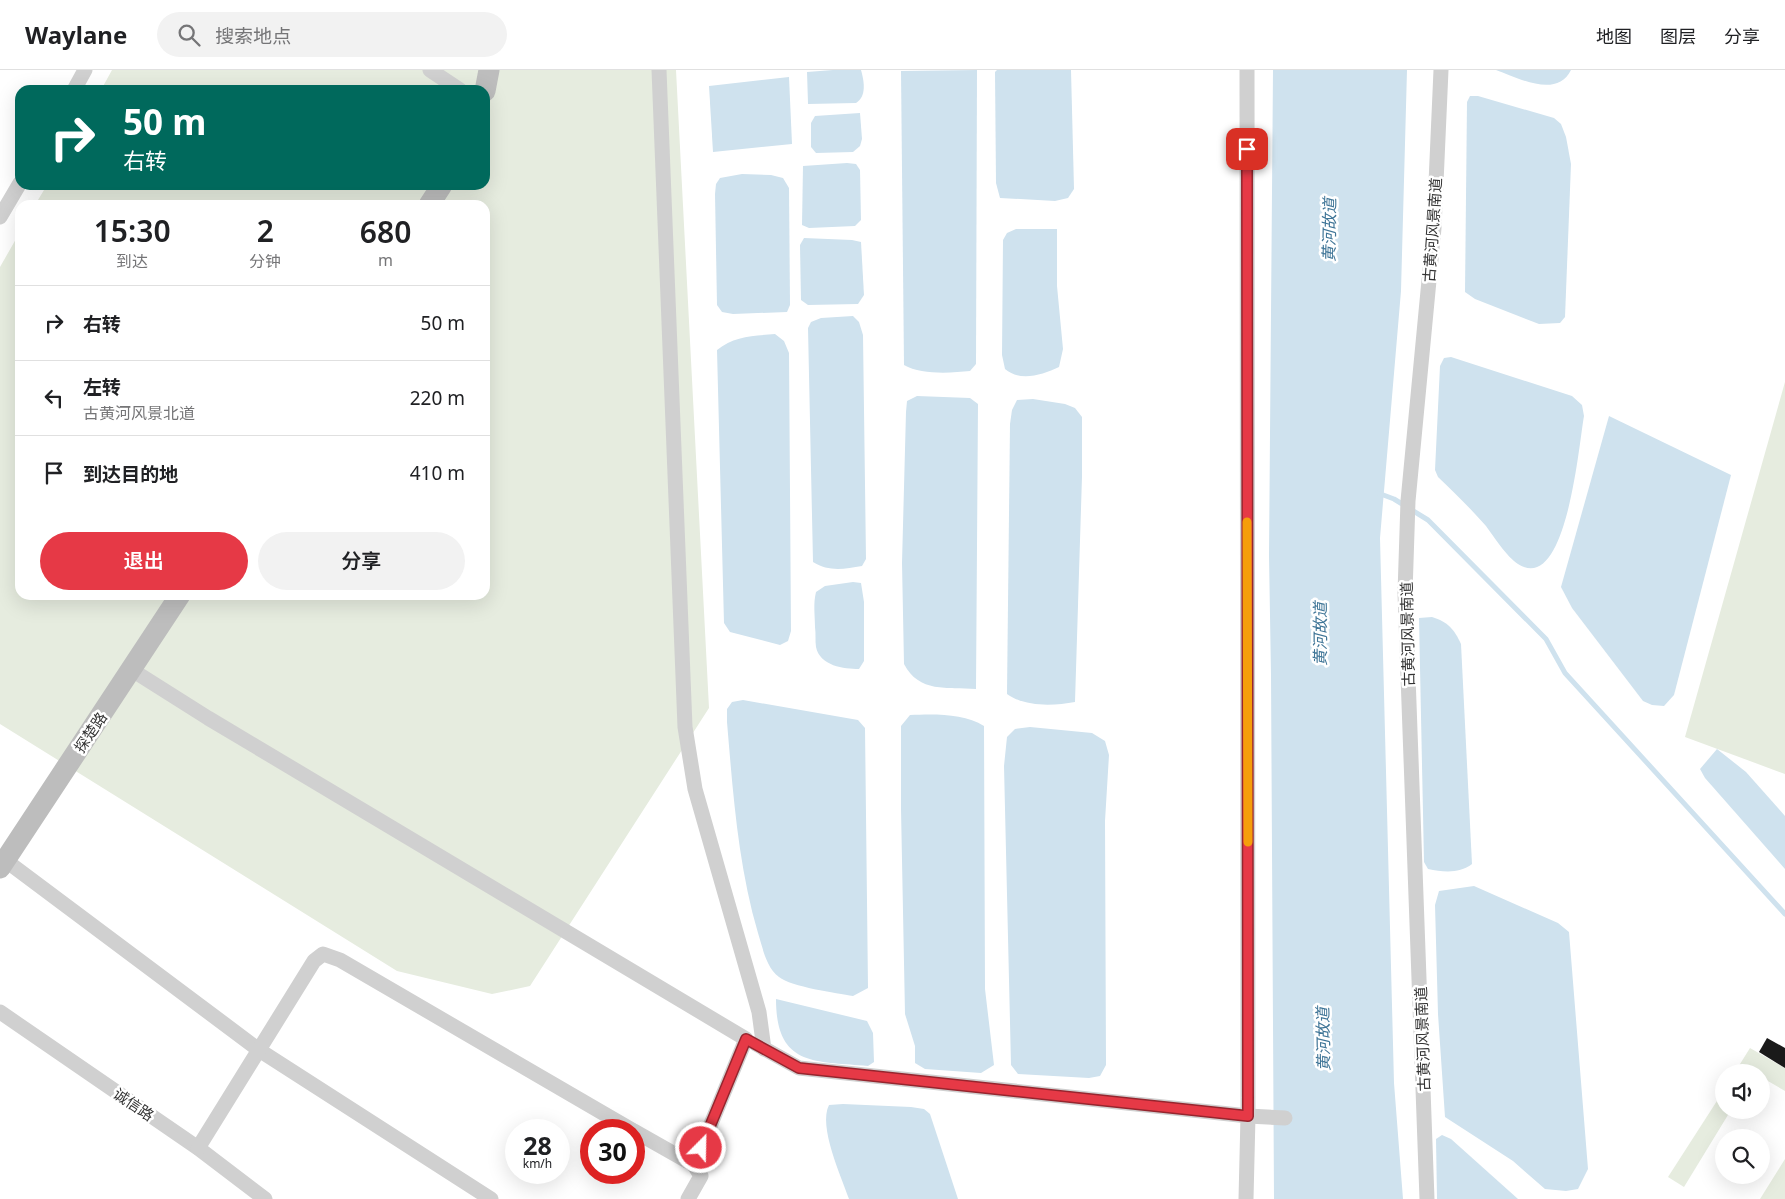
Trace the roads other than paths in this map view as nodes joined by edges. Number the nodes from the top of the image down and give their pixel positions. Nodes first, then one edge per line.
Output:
1 (85, 70) edge
2 (430, 70) edge
3 (489, 70) edge
4 (659, 70) edge
5 (1247, 70) edge
6 (1441, 70) edge
7 (77, 85) edge
8 (452, 85) edge
9 (486, 85) edge
10 (16, 190) edge
11 (0, 217) edge
12 (177, 600) edge
13 (132, 670) junction
14 (2, 864) edge
15 (0, 1012) edge
16 (746, 1039) junction
17 (764, 1049) junction
18 (259, 1050) junction
19 (1248, 1116) junction
20 (1285, 1118) dead end
21 (614, 1119) edge
22 (645, 1137) edge
23 (198, 1148) junction
24 (694, 1165) junction
25 (265, 1199) edge
26 (491, 1199) edge
27 (688, 1199) edge
28 (1246, 1199) edge
29 (1427, 1199) edge

1 - 7 street
2 - 8 street
3 - 9 main road
4 - 17 street
5 - 19 street
6 - 29 street, 古黄河风景南道
10 - 11 street
12 - 13 main road, 探楚路
13 - 14 main road, 探楚路
13 - 16 street
14 - 18 street
15 - 23 street, 诚信路
16 - 17 street
16 - 24 street
17 - 19 street
18 - 21 street
18 - 23 street
18 - 26 street
19 - 20 street
19 - 28 street
22 - 24 street
23 - 25 street, 诚信路
24 - 27 street

